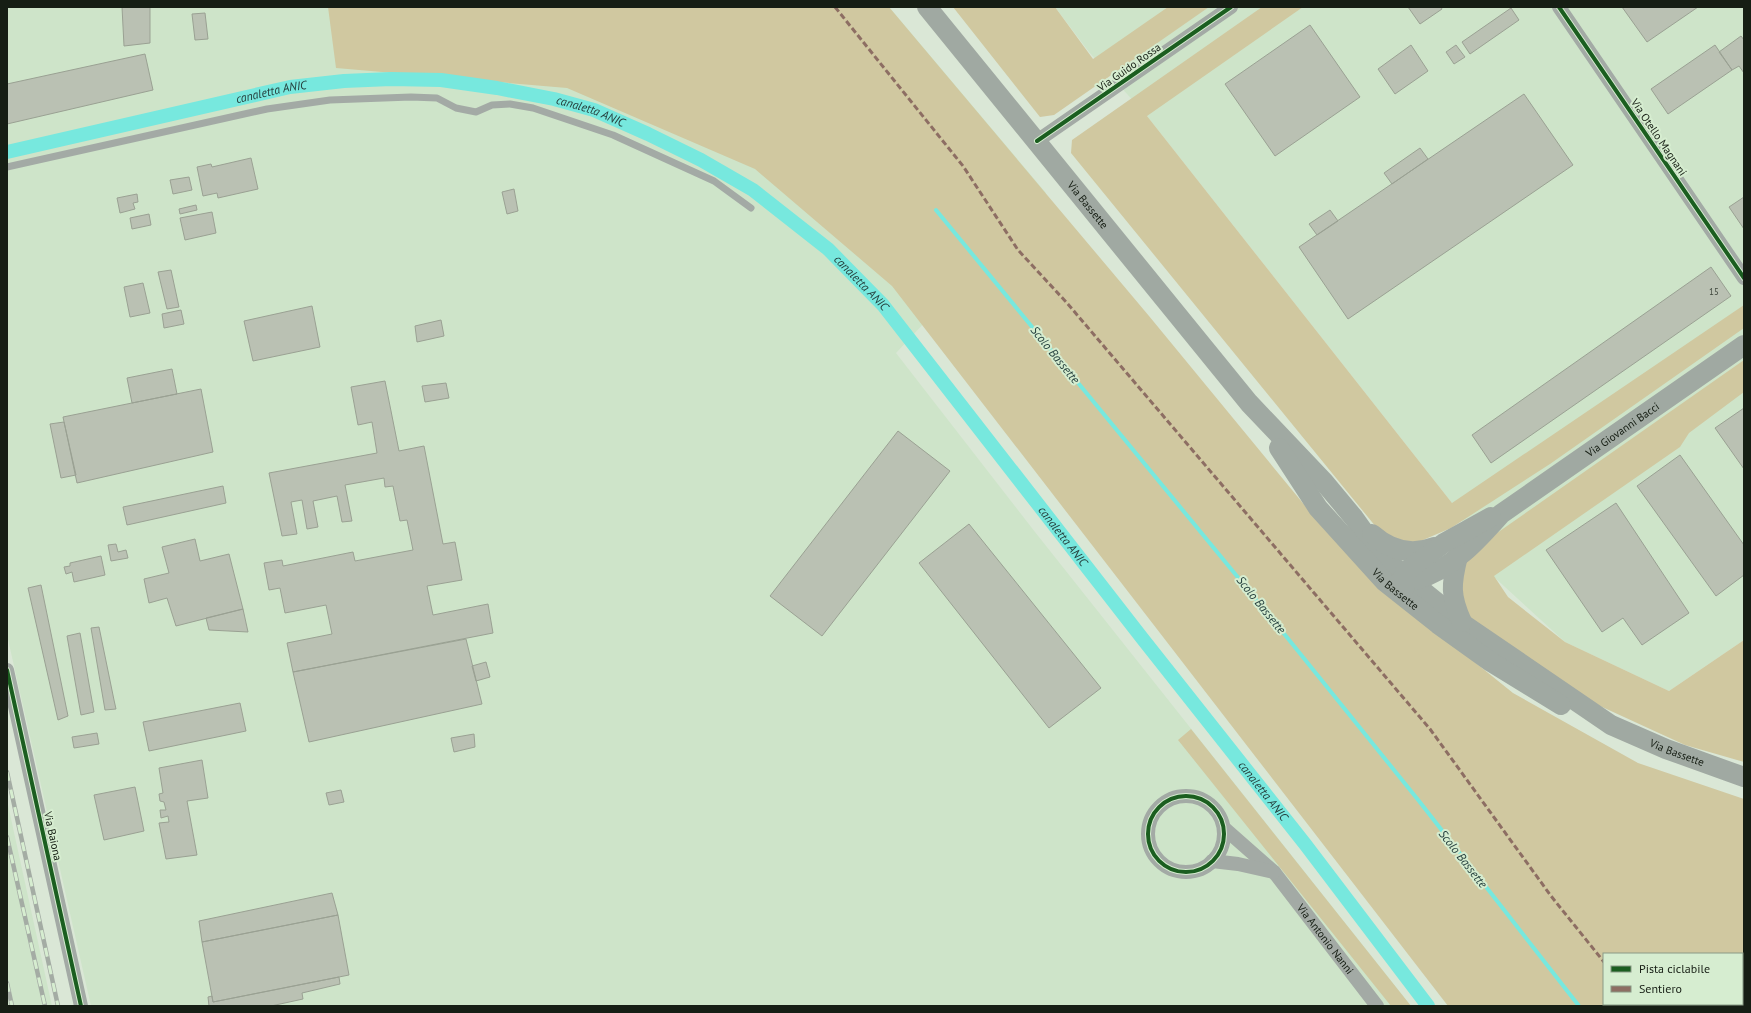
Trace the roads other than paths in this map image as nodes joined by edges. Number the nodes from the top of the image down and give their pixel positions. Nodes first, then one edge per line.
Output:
1 (927, 7) edge
2 (1231, 7) edge
3 (1559, 7) edge
4 (1038, 141) junction
5 (7, 167) edge
6 (751, 208) dead end
7 (1744, 278) edge
8 (1744, 345) edge
9 (1249, 403) junction
10 (1291, 467) junction
11 (1354, 518) junction
12 (1451, 550) junction
13 (1406, 577) junction
14 (1462, 622) junction
15 (7, 670) edge
16 (1526, 684) junction
17 (1612, 724) junction
18 (1744, 776) edge
19 (1224, 828) junction
20 (1212, 862) junction
21 (1274, 872) junction
22 (81, 1006) edge
23 (1377, 1006) edge

1 - 4 main road, Via Bassette
2 - 4 street, Via Guido Rossa
3 - 7 street, Via Otello Magnani
4 - 9 main road, Via Bassette
5 - 6 lane
8 - 12 main road, Via Giovanni Bacci
9 - 10 main road, Via Bassette
9 - 11 main road, Via Bassette
10 - 13 main road, Via Bassette
10 - 16 main road, Via Bassette
11 - 12 main road, Via Giovanni Bacci
11 - 13 main road, Via Bassette
12 - 13 main road, Via Giovanni Bacci
12 - 14 main road
13 - 14 main road, Via Bassette
13 - 16 main road, Via Bassette
14 - 17 main road, Via Bassette
15 - 22 street, Via Baiona
16 - 17 main road, Via Bassette
17 - 18 main road, Via Bassette
19 - 20 street
19 - 20 street, Via Antonio Nanni
19 - 21 street, Via Antonio Nanni
20 - 21 street
21 - 23 street, Via Antonio Nanni

